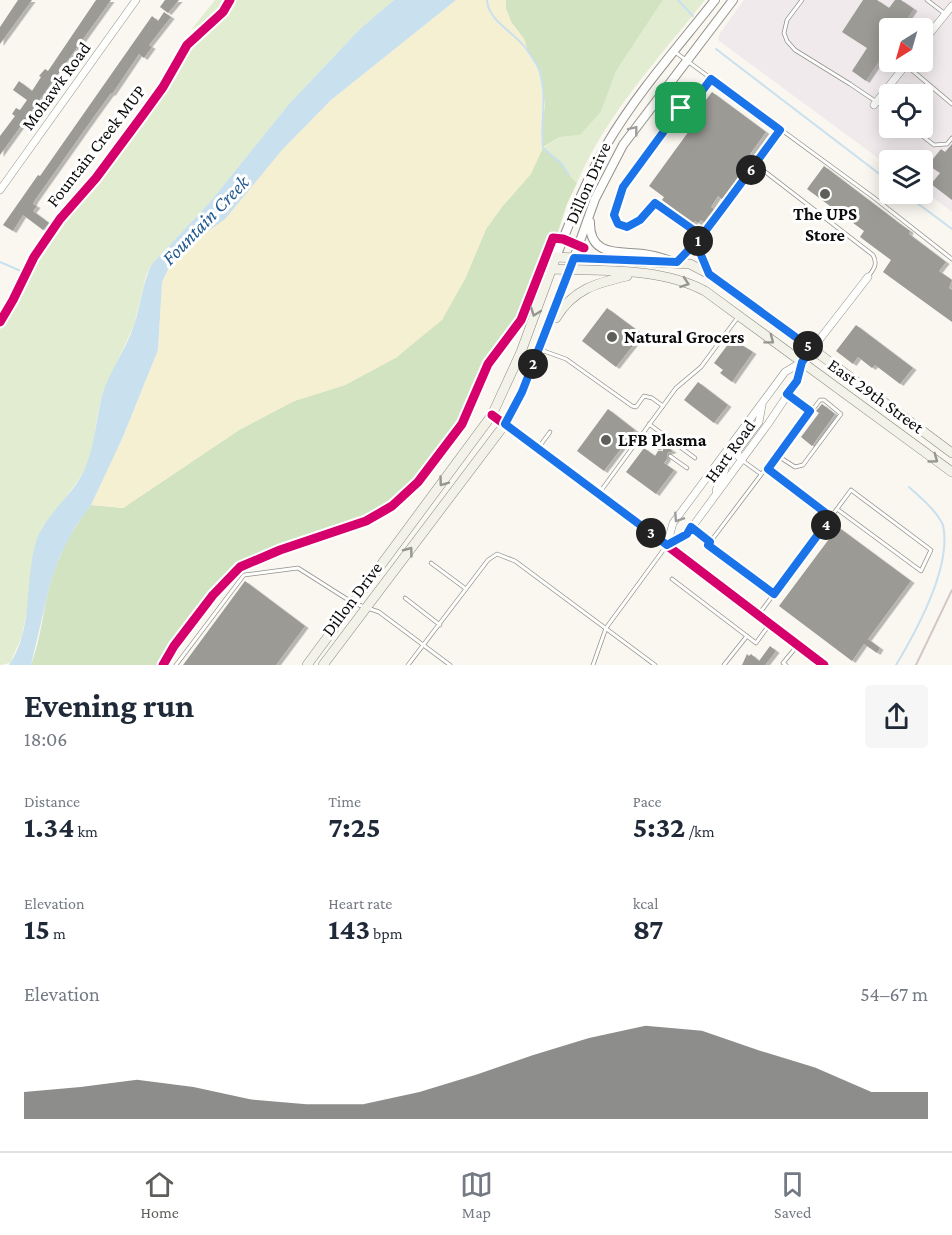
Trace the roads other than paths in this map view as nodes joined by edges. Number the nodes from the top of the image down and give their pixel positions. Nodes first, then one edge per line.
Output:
1 (136, 0) edge
2 (715, 0) edge
3 (733, 0) edge
4 (802, 0) edge
5 (927, 0) edge
6 (952, 6) edge
7 (946, 14) junction
8 (933, 30) edge
9 (675, 52) junction
10 (686, 61) junction
11 (900, 72) edge
12 (917, 72) edge
13 (711, 79) junction
14 (875, 103) junction
15 (952, 104) edge
16 (879, 105) edge
17 (780, 130) junction
18 (926, 138) edge
19 (952, 138) edge
20 (755, 164) junction
21 (0, 190) edge
22 (590, 214) junction
23 (702, 236) junction
24 (696, 243) junction
25 (556, 257) junction
26 (574, 258) junction
27 (952, 259) edge
28 (677, 262) junction
29 (551, 268) junction
30 (570, 269) junction
31 (638, 273) junction
32 (709, 274) junction
33 (868, 277) joint
34 (739, 316) junction
35 (540, 347) junction
36 (812, 349) junction
37 (802, 362) junction
38 (787, 394) junction
39 (763, 403) junction
40 (663, 406) junction
41 (810, 411) junction
42 (492, 416) junction
43 (505, 424) junction
44 (649, 424) junction
45 (550, 432) dead end
46 (642, 435) junction
47 (660, 448) dead end
48 (538, 449) junction
49 (952, 453) edge
50 (669, 456) dead end
51 (778, 456) junction
52 (722, 457) junction
53 (695, 458) dead end
54 (742, 460) junction
55 (687, 468) dead end
56 (768, 469) junction
57 (952, 472) edge
58 (761, 474) junction
59 (598, 493) junction
60 (715, 497) junction
61 (837, 509) junction
62 (831, 517) junction
63 (691, 527) junction
64 (710, 542) junction
65 (667, 545) junction
66 (432, 563) dead end
67 (672, 579) dead end
68 (466, 589) junction
69 (774, 594) junction
70 (405, 598) dead end
71 (354, 603) junction
72 (366, 608) junction
73 (759, 614) junction
74 (771, 624) junction
75 (440, 625) junction
76 (606, 628) junction
77 (747, 636) junction
78 (798, 644) junction
79 (424, 645) junction
80 (176, 665) edge
81 (307, 665) edge
82 (323, 665) edge
83 (408, 665) edge
84 (450, 665) edge
85 (593, 665) edge
86 (655, 665) edge
87 (724, 665) edge
88 (786, 665) edge
89 (824, 665) edge

1 - 21 street, Mohawk Road
2 - 9 street, Dillon Drive
3 - 10 street, Dillon Drive
4 - 14 lane
5 - 7 lane
6 - 7 street
7 - 8 street
9 - 10 lane
9 - 25 street, Dillon Drive
10 - 13 lane
22 -> 10 street, Dillon Drive
11 - 14 street
12 - 15 lane
13 - 17 lane
13 - 23 lane
14 - 16 lane
17 - 20 lane
17 - 27 lane
18 - 19 lane
20 - 23 lane
20 - 33 lane
22 - 26 street, Dillon Drive
22 - 28 street
23 - 24 lane
24 - 28 lane
24 - 32 lane
25 - 26 main road, East 29th Street
25 - 29 main road, Dillon Drive
26 - 28 main road, East 29th Street
26 - 30 main road, Dillon Drive
28 - 32 main road, East 29th Street
29 - 30 main road, East 29th Street
29 -> 42 main road, Dillon Drive
30 - 31 main road, East 29th Street
30 - 35 main road, Dillon Drive
31 -> 34 main road, East 29th Street
31 - 35 main road
32 - 36 main road, East 29th Street
33 - 36 street, Hart Road
34 -> 37 main road, East 29th Street
34 - 40 lane
35 - 40 lane
35 - 43 main road, Dillon Drive
36 - 37 street, Hart Road
36 - 49 main road, East 29th Street
37 - 38 street, Hart Road
37 - 39 street, Hart Road
37 -> 57 main road, East 29th Street
38 - 41 lane
38 - 54 street, Hart Road
39 - 52 street, Hart Road
39 - 54 street
40 - 44 lane
41 - 51 lane
41 - 51 lane
42 - 43 street
42 -> 71 main road, Dillon Drive
43 - 48 street
72 -> 43 main road, Dillon Drive
44 - 46 lane
44 - 53 lane
45 - 48 lane
46 - 47 lane
46 - 59 lane
48 - 59 street
50 - 55 lane
51 - 56 lane
52 - 60 street
52 -> 65 street, Hart Road
54 - 58 lane
54 - 60 street, Hart Road
56 - 58 lane
56 - 62 lane
58 - 64 lane
59 - 65 street
60 - 63 street, Hart Road
61 - 61 lane
61 - 62 lane
62 - 69 lane
63 - 64 lane
63 - 65 street, Hart Road
64 - 69 lane
65 - 73 street
65 - 76 lane
66 - 68 lane
67 - 77 lane
68 - 75 lane
68 - 76 lane
69 - 73 lane
70 - 75 lane
71 - 72 lane
71 - 80 lane
71 - 81 main road, Dillon Drive
72 - 79 lane
72 - 82 main road, Dillon Drive
73 - 74 street
74 - 77 lane
74 - 78 street
75 - 79 lane
76 - 85 lane
76 - 86 lane
77 - 87 lane
78 - 88 lane
78 - 89 street
79 - 83 lane
79 - 84 lane

